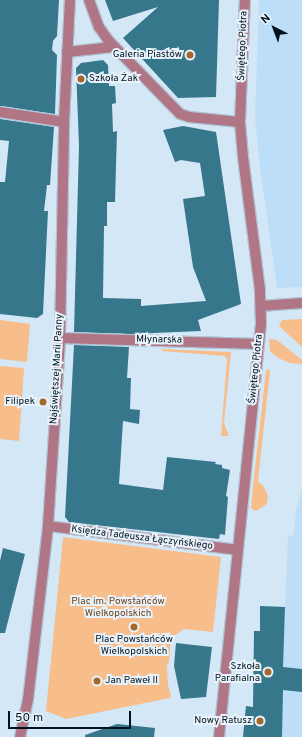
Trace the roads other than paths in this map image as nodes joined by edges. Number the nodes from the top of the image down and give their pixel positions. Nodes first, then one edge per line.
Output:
1 (70, 0) edge
2 (89, 0) edge
3 (245, 0) edge
4 (114, 47) junction
5 (67, 52) junction
6 (0, 112) edge
7 (64, 122) junction
8 (240, 122) junction
9 (302, 303) edge
10 (262, 306) junction
11 (60, 338) junction
12 (259, 344) junction
13 (48, 526) junction
14 (237, 550) junction
15 (20, 737) edge
16 (218, 737) edge

1 - 5 street, Najświętszej Marii Panny
2 - 4 street
3 - 8 street, Świętego Piotra
4 - 5 street
4 - 8 street
5 - 7 street, Najświętszej Marii Panny
6 - 7 street
7 - 11 street, Najświętszej Marii Panny
8 - 10 street, Świętego Piotra
9 - 10 street
10 - 12 street, Świętego Piotra
11 - 12 street, Młynarska
11 - 13 street, Najświętszej Marii Panny
12 - 14 street, Świętego Piotra
13 - 14 street, Księdza Tadeusza Łączyńskiego
13 - 15 street, Najświętszej Marii Panny
14 - 16 street, Świętego Piotra

